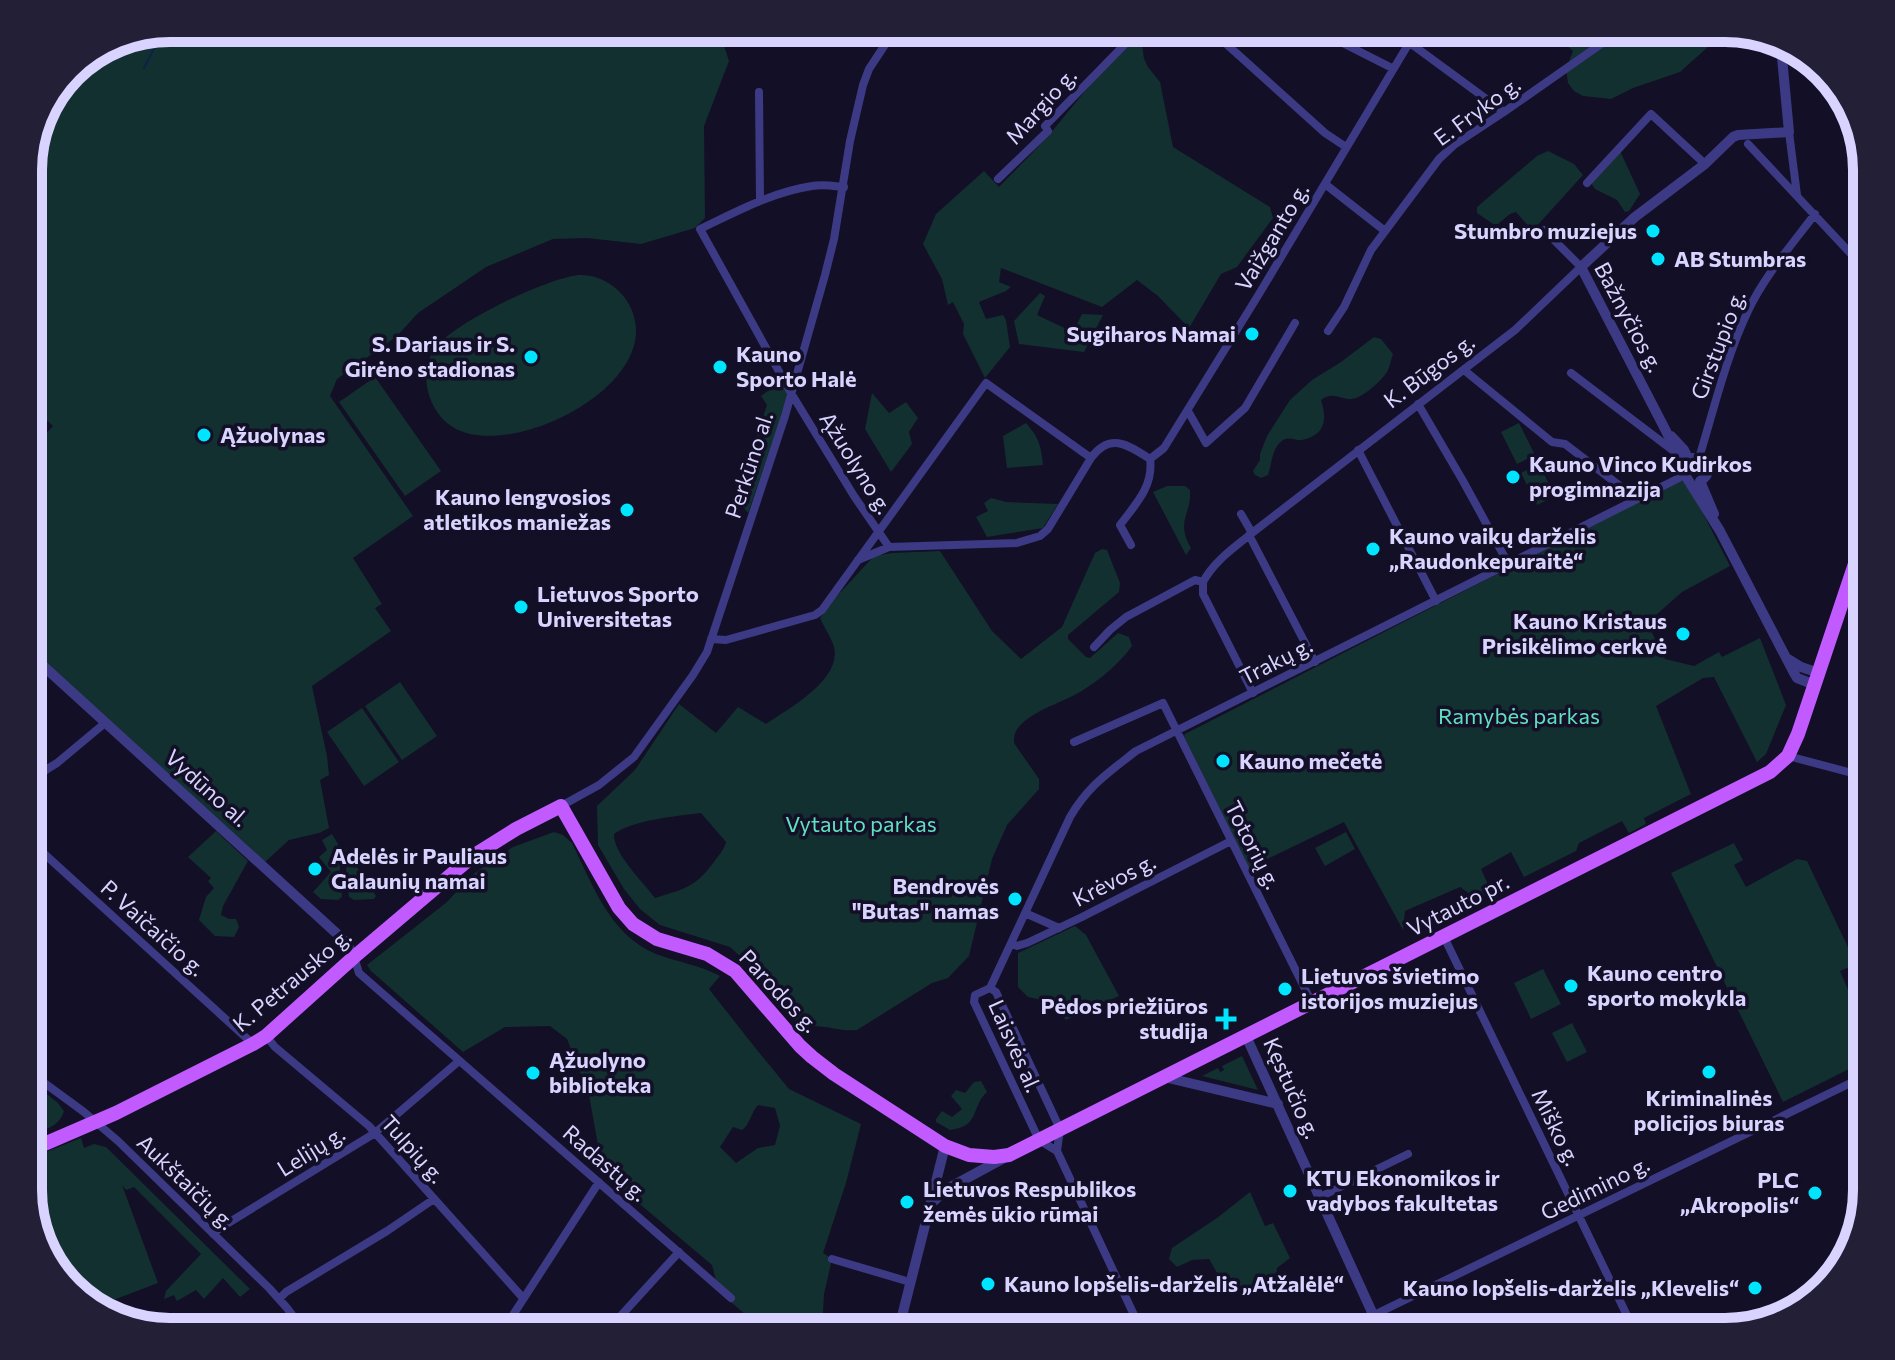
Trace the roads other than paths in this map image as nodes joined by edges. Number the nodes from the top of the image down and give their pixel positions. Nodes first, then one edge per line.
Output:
1 (887, 42) edge
2 (1127, 42) edge
3 (1224, 42) edge
4 (1341, 42) edge
5 (1604, 42) edge
6 (1410, 43) joint
7 (1782, 55) edge
8 (1392, 68) junction
9 (759, 92) dead end
10 (1504, 112) junction
11 (1789, 132) junction
12 (1748, 144) dead end
13 (1346, 147) junction
14 (1705, 164) junction
15 (998, 179) dead end
16 (1587, 183) dead end
17 (1325, 184) junction
18 (844, 187) junction
19 (1797, 196) junction
20 (760, 201) junction
21 (1815, 214) junction
22 (1544, 230) dead end
23 (1385, 231) junction
24 (1853, 256) edge
25 (1581, 267) junction
26 (1295, 323) dead end
27 (1328, 331) dead end
28 (1464, 370) junction
29 (1571, 373) dead end
30 (791, 393) junction
31 (1418, 404) junction
32 (1188, 411) junction
33 (1666, 431) junction
34 (1358, 450) junction
35 (1675, 452) junction
36 (1091, 458) junction
37 (1150, 459) junction
38 (1691, 471) junction
39 (1637, 499) junction
40 (1241, 514) dead end
41 (878, 531) junction
42 (1250, 534) junction
43 (1131, 545) dead end
44 (889, 547) junction
45 (857, 560) junction
46 (1509, 565) junction
47 (1853, 570) edge
48 (1203, 582) junction
49 (1436, 601) junction
50 (711, 639) junction
51 (1094, 647) dead end
52 (1315, 662) junction
53 (42, 665) edge
54 (1817, 679) junction
55 (1253, 693) junction
56 (105, 723) junction
57 (1176, 731) junction
58 (1074, 742) dead end
59 (1788, 756) junction
60 (42, 772) edge
61 (1853, 773) edge
62 (561, 806) junction
63 (1231, 841) junction
64 (42, 851) edge
65 (1025, 913) junction
66 (1059, 928) junction
67 (1444, 937) junction
68 (1011, 943) junction
69 (354, 957) junction
70 (990, 988) junction
71 (1312, 1003) junction
72 (1246, 1036) junction
73 (260, 1040) junction
74 (459, 1061) junction
75 (1164, 1077) junction
76 (42, 1082) edge
77 (1853, 1082) edge
78 (1278, 1104) junction
79 (95, 1122) junction
80 (1060, 1129) junction
81 (375, 1133) junction
82 (1039, 1140) junction
83 (42, 1145) edge
84 (945, 1146) junction
85 (1057, 1151) junction
86 (1408, 1154) dead end
87 (1009, 1155) junction
88 (599, 1182) junction
89 (1320, 1197) junction
90 (434, 1199) junction
91 (932, 1204) junction
92 (1579, 1216) junction
93 (213, 1234) junction
94 (679, 1252) junction
95 (832, 1259) dead end
96 (910, 1282) junction
97 (523, 1298) junction
98 (731, 1298) dead end
99 (279, 1299) junction
100 (1373, 1316) junction
101 (294, 1318) edge
102 (511, 1318) edge
103 (619, 1318) edge
104 (901, 1318) edge
105 (1135, 1318) edge
106 (1369, 1318) edge
107 (1628, 1318) edge

1 - 18 street, Perkūno al.
2 - 15 street, Margio g.
3 - 13 street
4 - 8 street
5 - 10 street, E. Fryko g.
6 - 8 street, Vaižganto g.
6 - 10 street
7 - 11 street
8 - 13 street, Vaižganto g.
9 - 20 street
10 - 23 street, E. Fryko g.
11 - 14 street, K. Būgos g.
11 - 19 street
12 - 19 street
13 - 17 street, Vaižganto g.
14 - 16 street
14 - 25 street, K. Būgos g.
17 - 23 street
17 - 32 street, Vaižganto g.
18 - 20 street
18 - 30 street, Perkūno al.
19 - 21 street
20 - 30 street, Ąžuolyno g.
21 - 24 street
21 - 38 street, Girstupio g.
22 - 25 street, Bažnyčios g.
23 - 27 street, E. Fryko g.
25 - 28 street, K. Būgos g.
25 - 33 street, Bažnyčios g.
26 - 32 street
28 - 31 street, K. Būgos g.
28 - 39 street
29 - 35 street, Bažnyčios g.
30 - 41 street, Ąžuolyno g.
30 - 50 street, Perkūno al.
31 - 34 street, K. Būgos g.
31 - 46 street
32 - 37 street, Vaižganto g.
33 - 35 street, Bažnyčios g.
33 - 38 street, Bažnyčios g.
34 - 42 street, K. Būgos g.
34 - 49 street
35 - 38 street, Bažnyčios g.
36 - 37 street
36 - 41 street
36 - 44 street
37 - 43 street, Vaižganto g.
38 - 39 street, Trakų g.
38 - 54 street, Bažnyčios g.
39 - 46 street, Trakų g.
40 - 42 street
41 - 44 street, Ąžuolyno g.
41 - 45 street
42 - 48 street, K. Būgos g.
42 - 52 street
44 - 45 street
45 - 50 street
46 - 49 street, Trakų g.
47 - 54 main road
48 - 51 street
48 - 55 street
49 - 52 street, Trakų g.
50 - 62 street, Perkūno al.
52 - 55 street, Trakų g.
53 - 56 street, Vydūno al.
54 - 59 main road
55 - 57 street, Trakų g.
56 - 60 street
56 - 69 street, Vydūno al.
57 - 58 street, Totorių g.
57 - 63 street, Totorių g.
57 - 65 street, Trakų g.
59 - 61 street
59 - 67 main road, Vytauto pr.
62 - 69 main road, K. Petrausko g.
62 - 84 main road, Parodos g.
63 - 66 street, Krėvos g.
63 - 71 street, Totorių g.
64 - 73 street, P. Vaičaičio g.
65 - 66 street
65 - 68 street, Trakų g.
66 - 68 street, Krėvos g.
67 - 71 main road, Vytauto pr.
67 - 92 street, Miško g.
68 - 70 street, Trakų g.
69 - 73 main road, K. Petrausko g.
69 - 74 street, Radastų g.
70 - 80 street, Laisvės al.
70 - 82 street, Laisvės al.
71 - 72 main road, Vytauto pr.
72 - 75 main road, Vytauto pr.
72 - 78 street, Kęstučio g.
73 - 79 main road, K. Petrausko g.
73 - 81 street, Tulpių g.
74 - 81 street, Lelijų g.
74 - 88 street, Radastų g.
75 - 78 street
75 - 80 main road, Vytauto pr.
76 - 79 street, Aukštaičių g.
77 - 92 street, Gedimino g.
78 - 89 street, Kęstučio g.
79 - 83 main road, K. Petrausko g.
79 - 93 street, Aukštaičių g.
80 - 82 main road, Vytauto pr.
80 - 85 street
81 - 90 street, Tulpių g.
81 - 93 street, Lelijų g.
82 - 85 street
82 - 87 main road, Vytauto pr.
84 - 87 main road, Parodos g.
84 - 91 street
85 - 105 street
86 - 89 street
87 - 91 street, Vytauto pr.
88 - 94 street, Radastų g.
88 - 97 street
89 - 100 street, Kęstučio g.
90 - 97 street, Tulpių g.
90 - 99 street
91 - 96 street
92 - 100 street, Gedimino g.
92 - 107 street, Miško g.
93 - 99 street, Aukštaičių g.
94 - 98 street, Radastų g.
94 - 103 street
95 - 96 street
96 - 104 street
97 - 102 street
99 - 101 street, Aukštaičių g.
100 - 106 street, Gedimino g.

